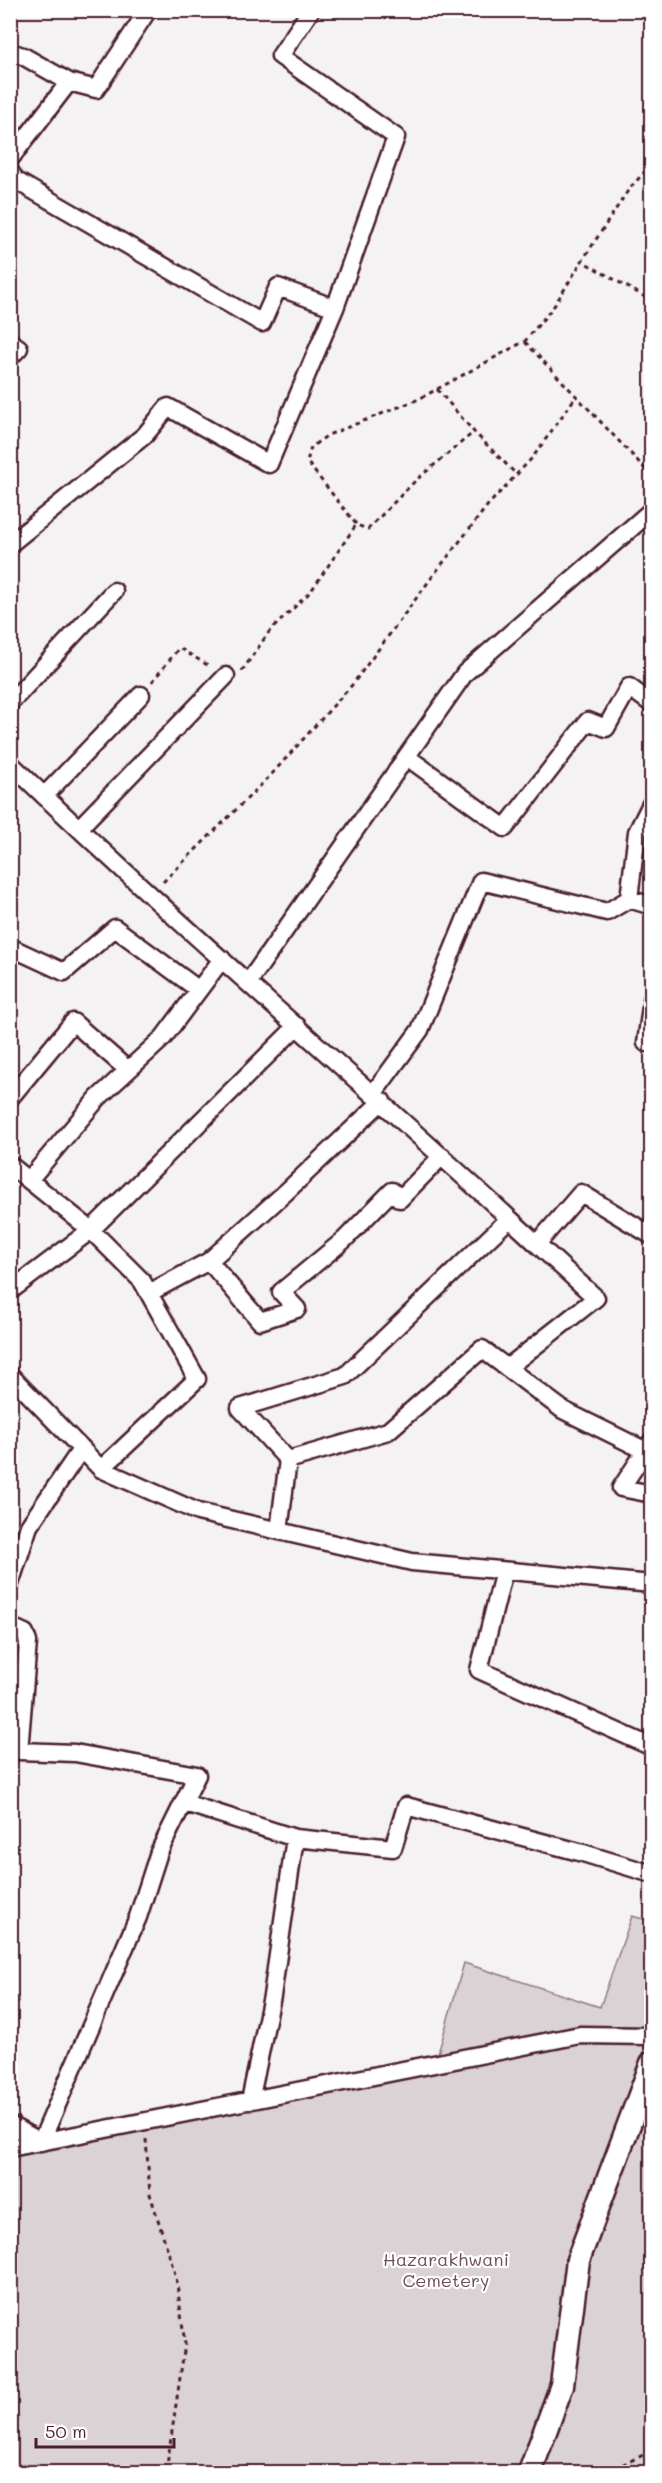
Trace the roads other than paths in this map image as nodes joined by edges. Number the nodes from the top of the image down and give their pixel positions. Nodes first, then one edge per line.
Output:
1 (148, 10) edge
2 (311, 10) edge
3 (10, 52) edge
4 (69, 82) junction
5 (10, 159) edge
6 (10, 171) edge
7 (335, 308) junction
8 (10, 342) edge
9 (10, 357) edge
10 (651, 510) edge
11 (10, 544) edge
12 (114, 591) dead end
13 (226, 676) road end
14 (141, 695) road end
15 (10, 703) edge
16 (651, 704) edge
17 (407, 757) junction
18 (10, 763) edge
19 (44, 796) junction
20 (651, 802) edge
21 (79, 828) junction
22 (629, 898) junction
23 (651, 906) edge
24 (10, 947) edge
25 (222, 959) junction
26 (248, 983) junction
27 (199, 990) junction
28 (651, 1000) edge
29 (297, 1026) junction
30 (651, 1043) edge
31 (128, 1070) junction
32 (377, 1097) junction
33 (10, 1098) edge
34 (442, 1156) junction
35 (10, 1165) edge
36 (29, 1180) junction
37 (509, 1219) junction
38 (91, 1230) junction
39 (651, 1236) edge
40 (537, 1244) junction
41 (209, 1261) junction
42 (10, 1291) edge
43 (149, 1293) junction
44 (507, 1368) junction
45 (10, 1375) edge
46 (648, 1445) edge
47 (82, 1448) junction
48 (288, 1460) junction
49 (101, 1469) junction
50 (651, 1494) edge
51 (279, 1531) junction
52 (504, 1571) junction
53 (10, 1584) edge
54 (651, 1584) edge
55 (10, 1629) edge
56 (651, 1747) edge
57 (185, 1803) junction
58 (295, 1838) junction
59 (651, 1874) edge
60 (651, 2036) edge
61 (651, 2062) edge
62 (250, 2101) junction
63 (10, 2125) edge
64 (41, 2142) junction
65 (10, 2148) edge
66 (530, 2472) edge

1 - 4 street
2 - 7 street
3 - 4 street
4 - 5 street
6 - 7 street
7 - 11 street
8 - 9 street
10 - 17 street
12 - 15 street
13 - 21 street
14 - 19 street
16 - 17 street
17 - 26 street
18 - 19 street
19 - 21 street
20 - 22 street
21 - 25 street
22 - 23 street
22 - 32 street
24 - 27 street
25 - 26 street
25 - 27 street
26 - 29 street
27 - 31 street
28 - 30 street
29 - 32 street
29 - 38 street
31 - 33 street
31 - 36 street
32 - 34 street
32 - 41 street
34 - 37 street
34 - 41 street
35 - 36 street
36 - 38 street
37 - 40 street
37 - 48 street
38 - 42 street
38 - 43 street
39 - 40 street
40 - 44 street
41 - 43 street
43 - 49 street
44 - 46 street
44 - 48 street
45 - 47 street
46 - 50 street
47 - 49 street
47 - 53 street
48 - 51 street
49 - 51 street
51 - 52 street
52 - 54 street
52 - 56 street
55 - 57 street
57 - 58 street
57 - 64 street
58 - 59 street
58 - 62 street
60 - 62 street
61 - 66 main road
62 - 64 street
63 - 64 street
64 - 65 street

